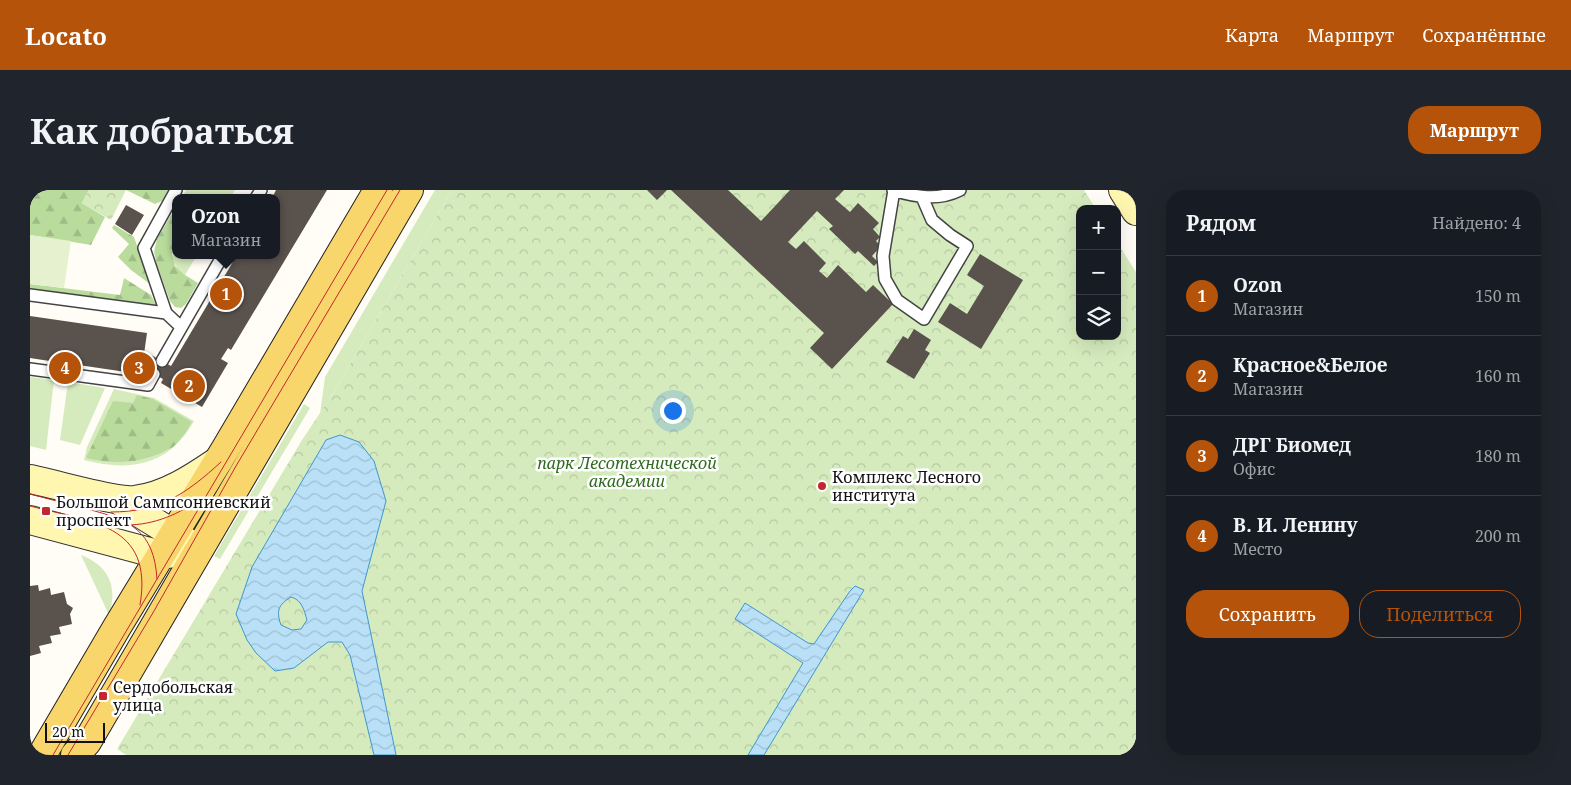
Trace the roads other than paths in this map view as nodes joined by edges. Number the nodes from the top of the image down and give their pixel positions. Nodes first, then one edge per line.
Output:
1 (378, 190) edge
2 (409, 190) edge
3 (894, 190) edge
4 (960, 190) edge
5 (1123, 190) edge
6 (172, 197) edge
7 (922, 197) junction
8 (1136, 211) edge
9 (221, 259) edge
10 (30, 295) edge
11 (166, 313) junction
12 (182, 327) junction
13 (162, 361) dead end
14 (30, 369) edge
15 (154, 374) dead end
16 (218, 461) junction
17 (30, 479) edge
18 (117, 500) junction
19 (30, 520) edge
20 (167, 545) junction
21 (198, 550) junction
22 (42, 755) edge
23 (74, 755) edge

1 - 16 main road
2 - 21 main road
3 - 7 lane
3 - 7 lane
4 - 7 lane
5 - 8 main road
6 - 11 lane
9 - 12 lane
10 - 11 lane
11 - 12 lane
12 - 13 lane
14 - 15 lane
16 - 18 main road
16 - 20 main road
17 - 18 main road
18 - 20 main road
19 - 20 main road
20 - 21 main road
20 - 22 main road
21 - 23 main road

